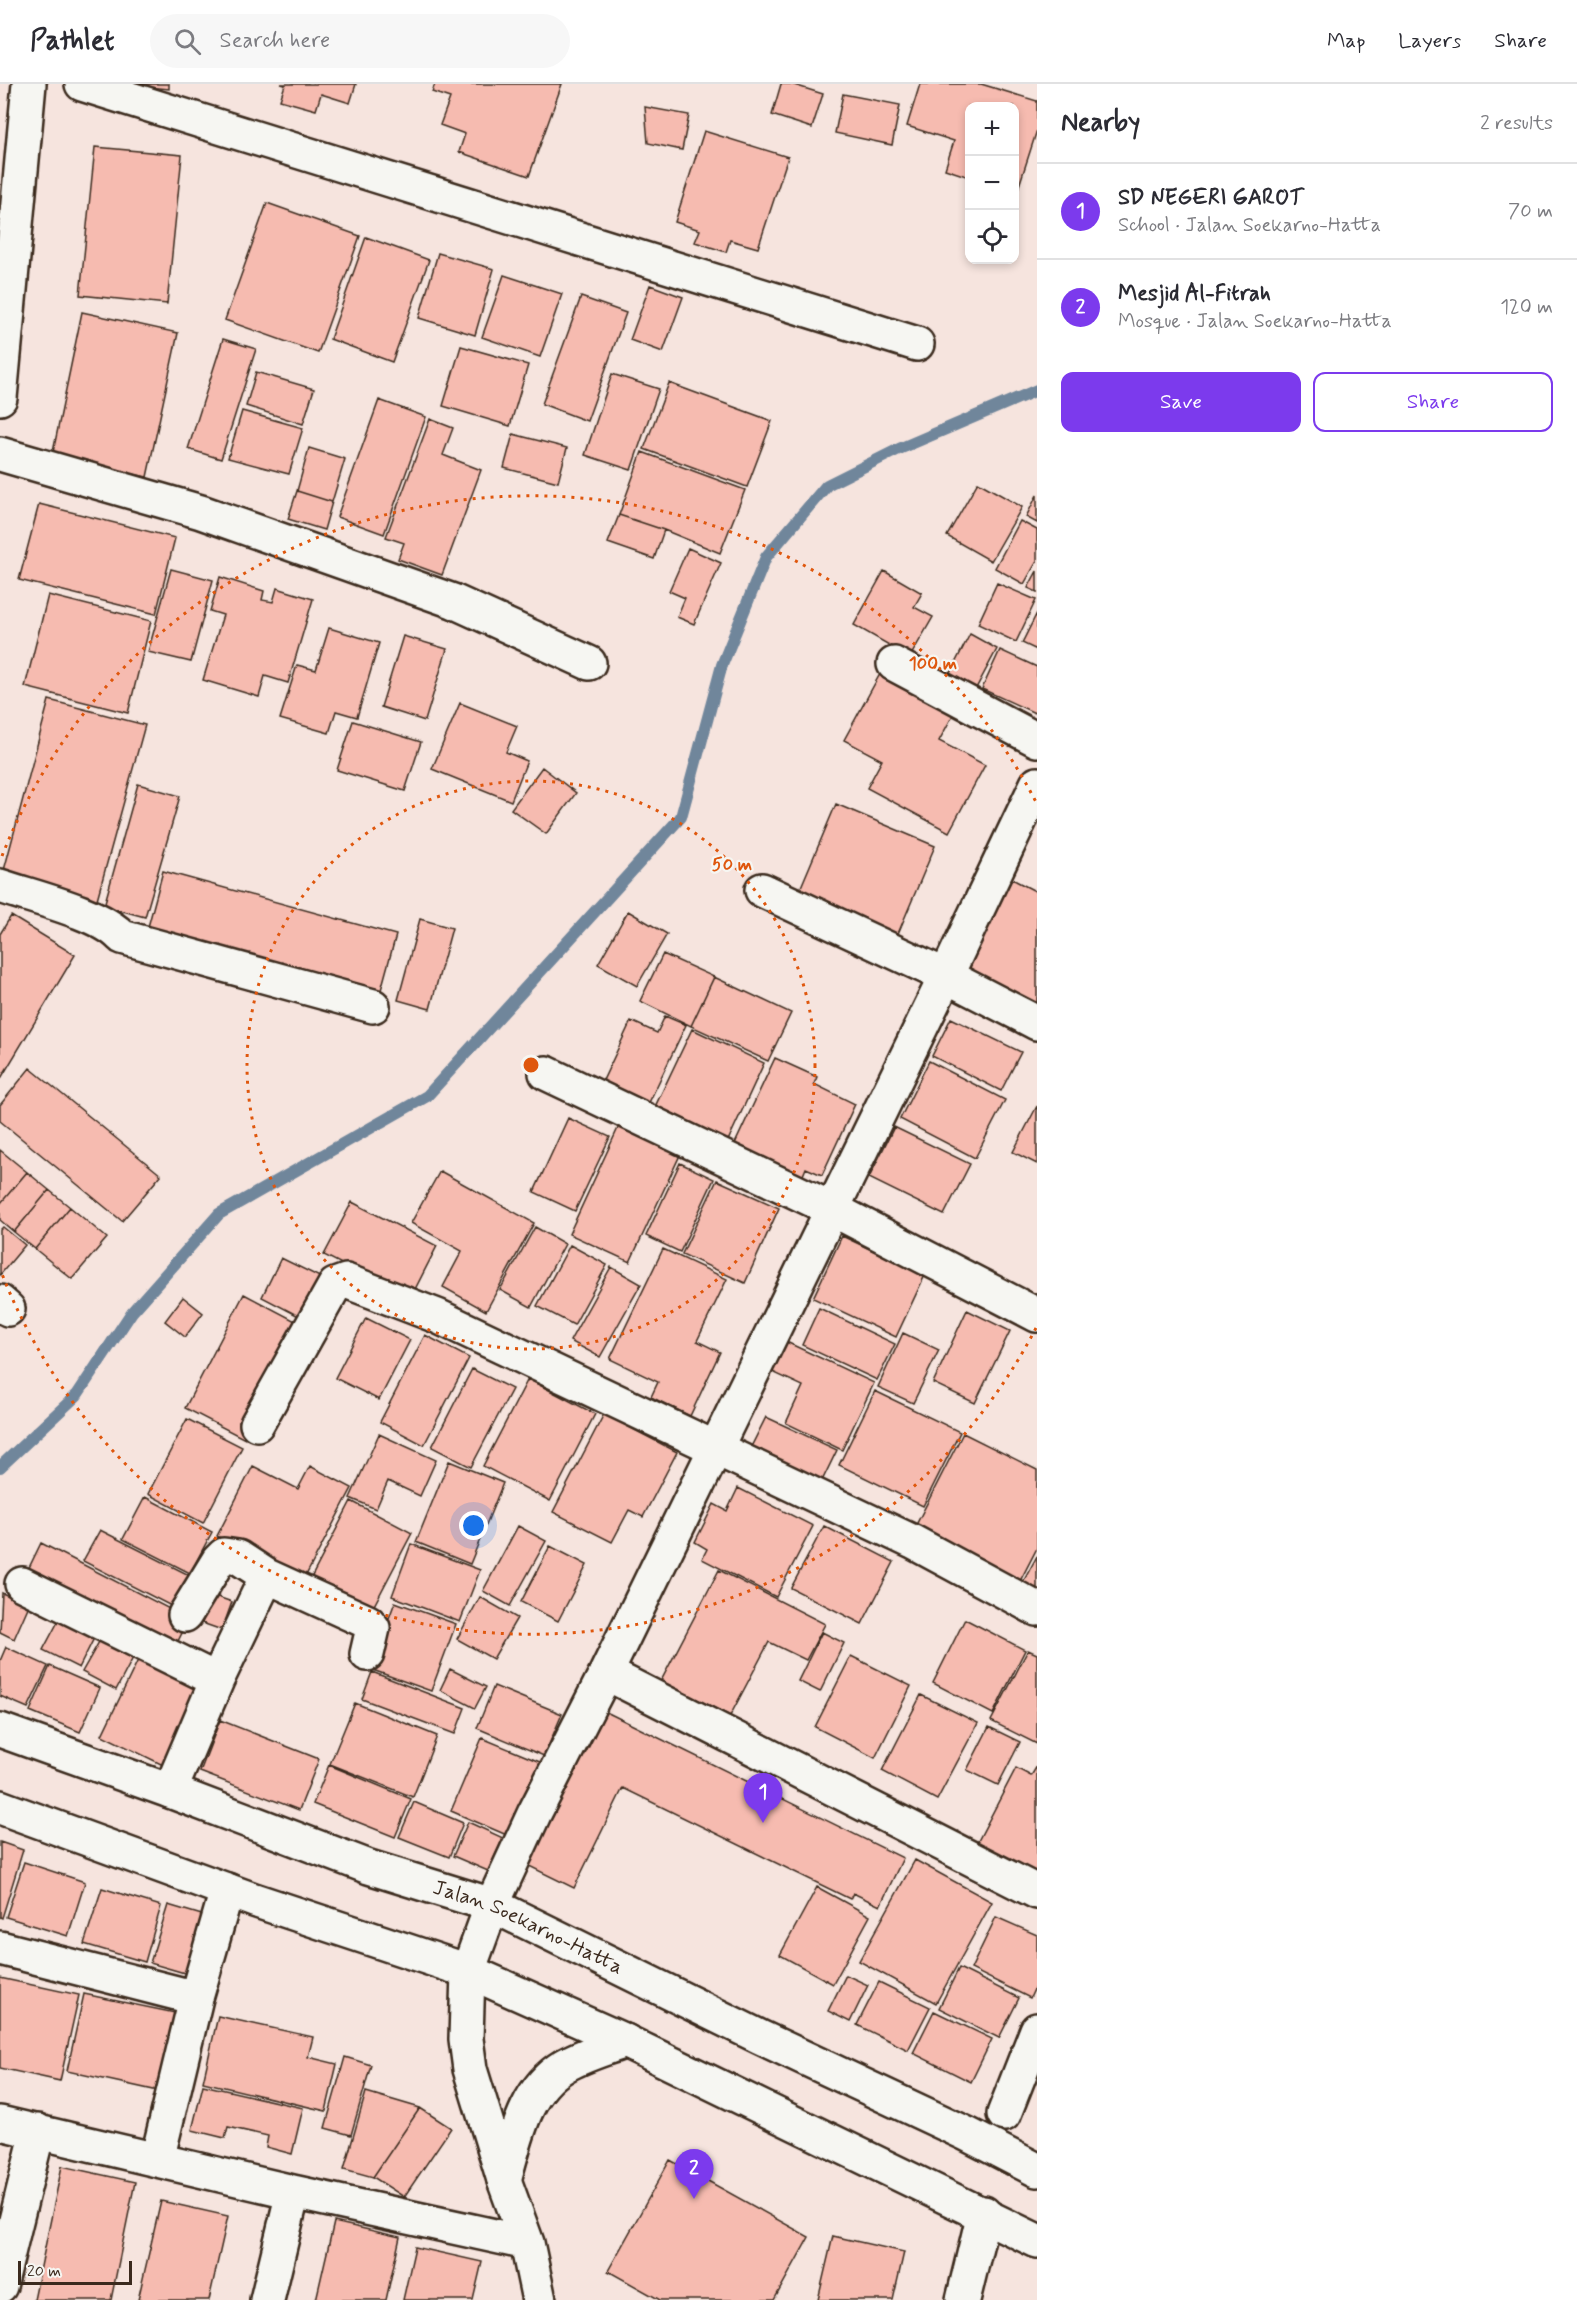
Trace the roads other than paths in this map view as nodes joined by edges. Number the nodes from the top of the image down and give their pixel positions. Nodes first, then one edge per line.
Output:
1 (28, 84) edge
2 (82, 84) edge
3 (917, 344) dead end
4 (0, 398) edge
5 (0, 454) edge
6 (589, 663) dead end
7 (894, 664) dead end
8 (1037, 740) edge
9 (1037, 784) edge
10 (0, 886) edge
11 (762, 890) dead end
12 (946, 976) junction
13 (373, 1006) dead end
14 (1037, 1023) edge
15 (546, 1073) dead end
16 (832, 1209) junction
17 (1037, 1315) edge
18 (257, 1424) dead end
19 (716, 1448) junction
20 (267, 1576) junction
21 (22, 1584) dead end
22 (1037, 1609) edge
23 (185, 1615) dead end
24 (367, 1654) dead end
25 (606, 1673) junction
26 (217, 1680) junction
27 (0, 1730) edge
28 (170, 1791) junction
29 (0, 1807) edge
30 (227, 1890) junction
31 (1037, 1892) edge
32 (492, 1905) junction
33 (0, 1948) edge
34 (468, 1971) junction
35 (196, 1998) junction
36 (1037, 2030) edge
37 (625, 2041) junction
38 (1037, 2104) edge
39 (1004, 2114) junction
40 (0, 2123) edge
41 (38, 2131) junction
42 (967, 2134) junction
43 (157, 2160) junction
44 (1037, 2170) edge
45 (504, 2180) junction
46 (293, 2192) junction
47 (984, 2213) junction
48 (1037, 2241) edge
49 (527, 2243) junction
50 (0, 2286) edge
51 (267, 2300) edge
52 (539, 2300) edge
53 (963, 2300) edge

1 - 4 main road
2 - 3 main road
5 - 6 main road
7 - 8 main road
9 - 12 main road
10 - 13 main road
11 - 12 main road
12 - 14 main road
12 - 16 main road
15 - 16 main road
16 - 17 main road
16 - 19 main road
18 - 19 main road
19 - 22 main road
19 - 25 main road
20 - 23 main road
20 - 24 main road
20 - 26 main road
21 - 26 main road
25 - 31 main road
25 - 32 main road
26 - 28 main road
27 - 28 main road, Jalan Soekarno-Hatta
28 - 32 main road, Jalan Soekarno-Hatta
29 - 30 main road
30 - 34 main road
30 - 35 main road
32 - 34 main road
32 - 42 main road, Jalan Soekarno-Hatta
33 - 35 main road
34 - 37 main road
34 - 45 main road
35 - 43 main road
36 - 39 main road
37 - 45 main road
37 - 47 main road
38 - 39 main road
39 - 42 main road
40 - 41 main road
41 - 43 main road
41 - 50 main road
42 - 44 main road, Jalan Soekarno-Hatta
43 - 46 main road
45 - 49 main road
46 - 49 main road
46 - 51 main road
47 - 48 main road
47 - 53 main road
49 - 52 main road

